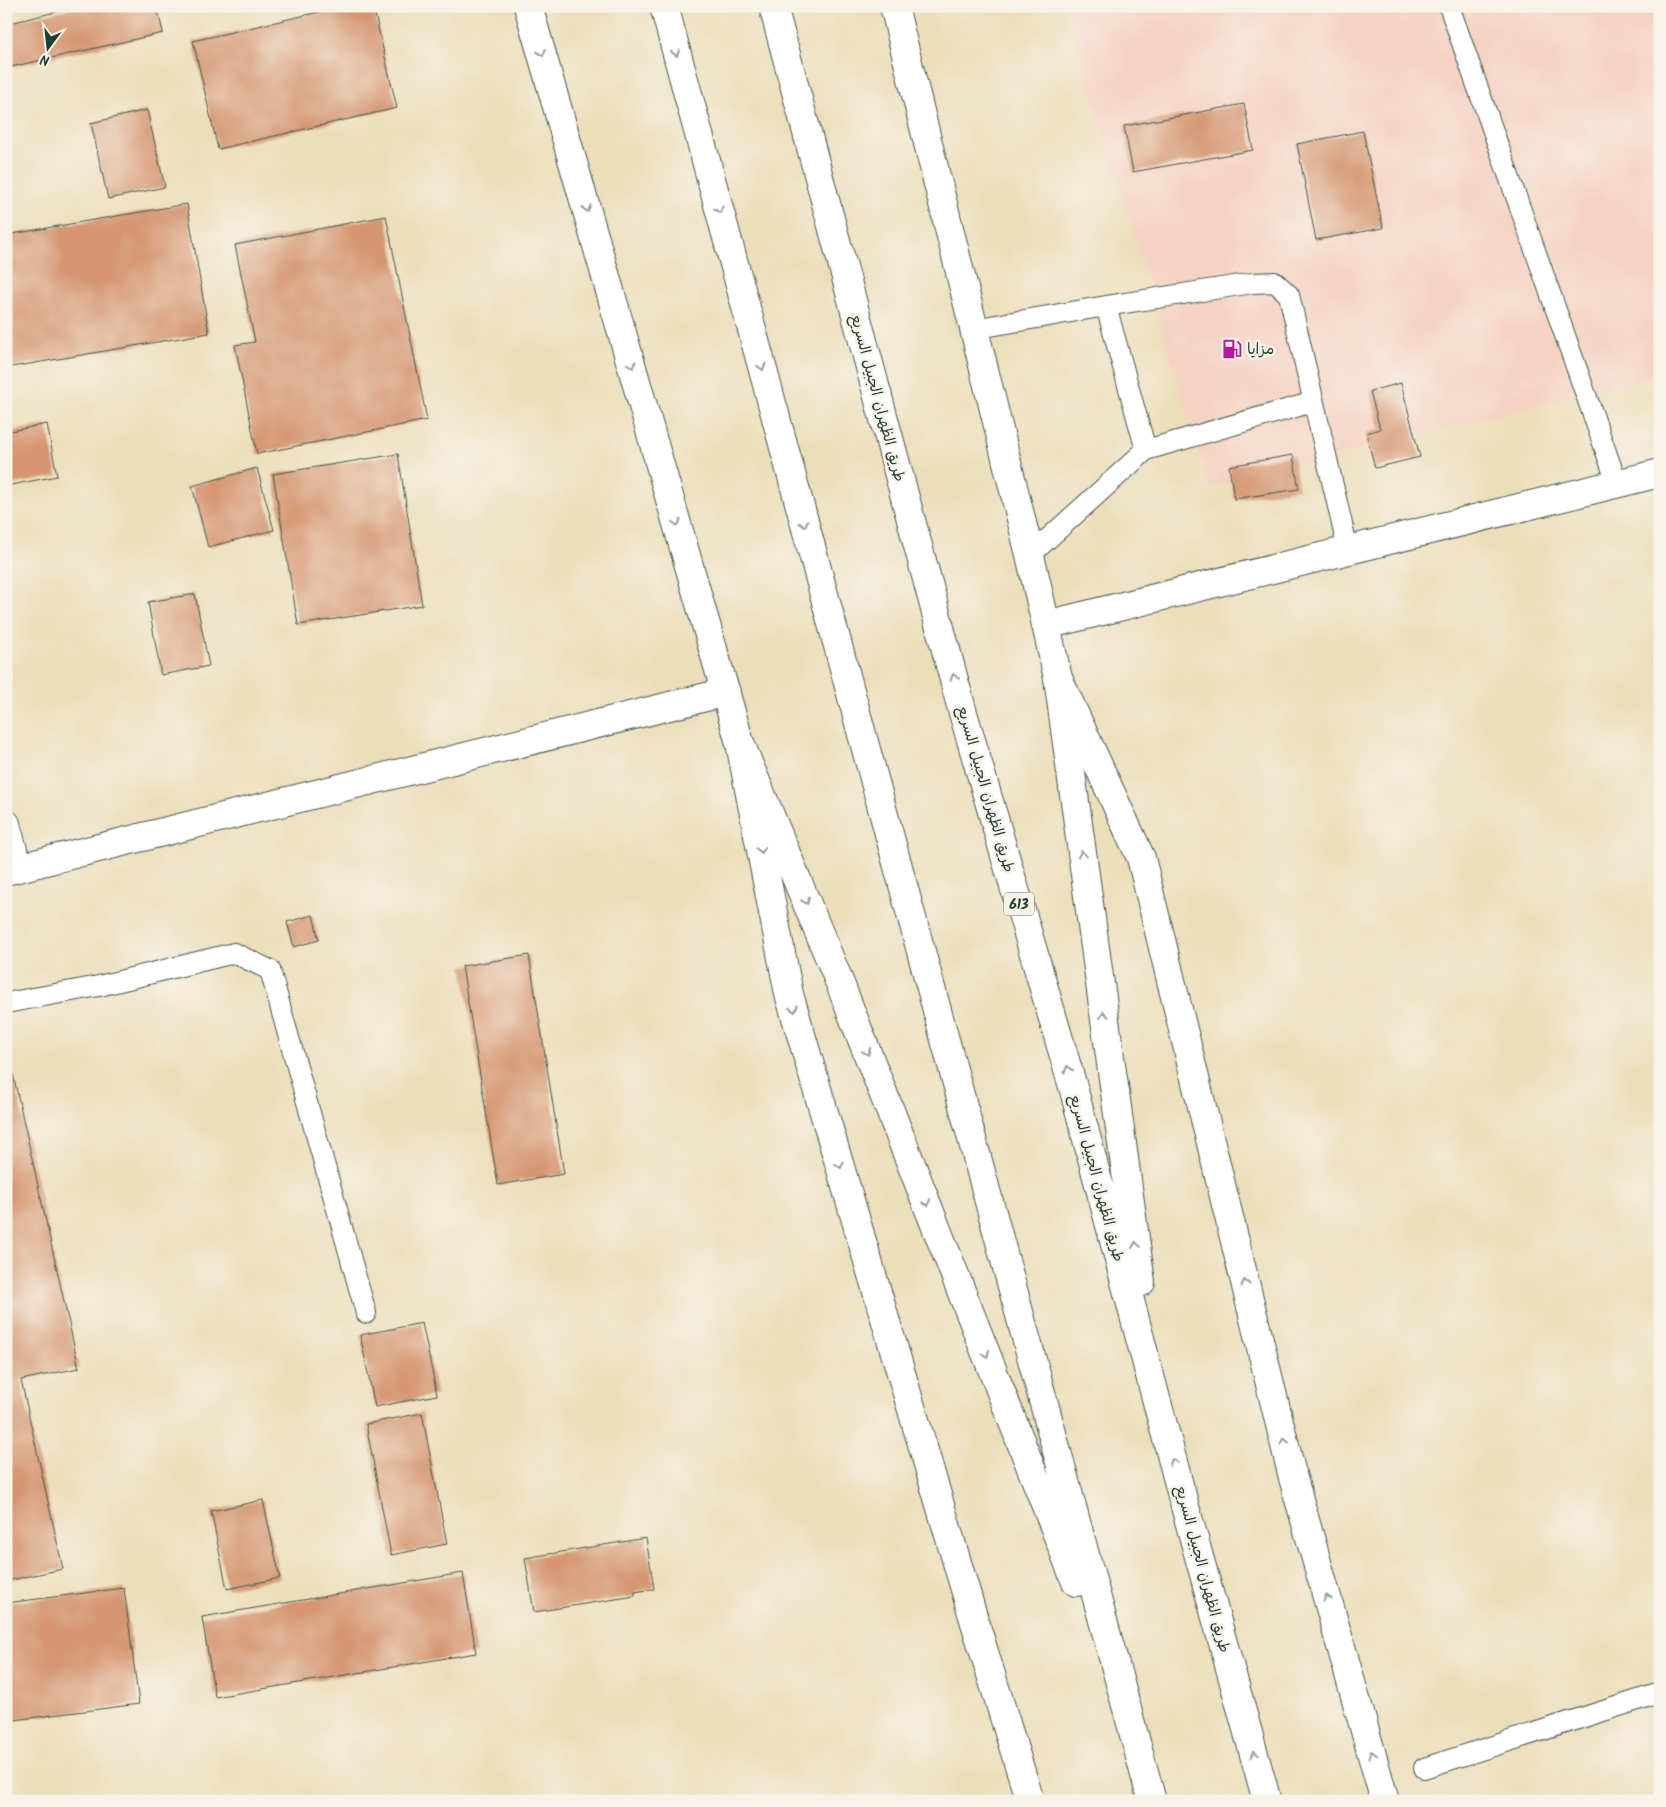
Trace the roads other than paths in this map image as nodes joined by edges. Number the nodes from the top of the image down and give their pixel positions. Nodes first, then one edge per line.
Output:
1 (528, 6) edge
2 (664, 6) edge
3 (773, 6) edge
4 (894, 6) edge
5 (1449, 6) edge
6 (1106, 306) junction
7 (973, 329) junction
8 (1313, 402) junction
9 (1146, 450) junction
10 (1660, 473) edge
11 (1617, 483) junction
12 (1348, 550) junction
13 (1030, 555) junction
14 (1046, 625) junction
15 (1058, 678) junction
16 (726, 692) junction
17 (740, 743) junction
18 (6, 824) edge
19 (12, 869) edge
20 (6, 1003) edge
21 (366, 1313) dead end
22 (1156, 1398) junction
23 (1660, 1693) edge
24 (1126, 1707) junction
25 (1424, 1768) dead end
26 (1030, 1801) edge
27 (1152, 1801) edge
28 (1267, 1801) edge
29 (1385, 1801) edge

1 -> 16 main road
2 -> 24 main road
22 -> 3 main road, طريق الظهران الجبيل السريع / 613
4 - 7 main road
5 - 11 lane
6 - 7 lane
6 - 8 lane
6 - 9 lane
7 - 13 main road
8 - 9 lane
8 - 12 lane
9 - 13 lane
10 - 11 main road
11 - 12 main road
12 - 14 main road
13 - 14 main road
14 - 15 main road
22 -> 15 main road
29 -> 15 main road
16 - 17 main road
16 - 19 main road
17 -> 24 main road
17 -> 26 main road
18 - 19 main road
20 - 21 lane
28 -> 22 main road, طريق الظهران الجبيل السريع / 613
23 - 25 lane
24 - 27 main road

